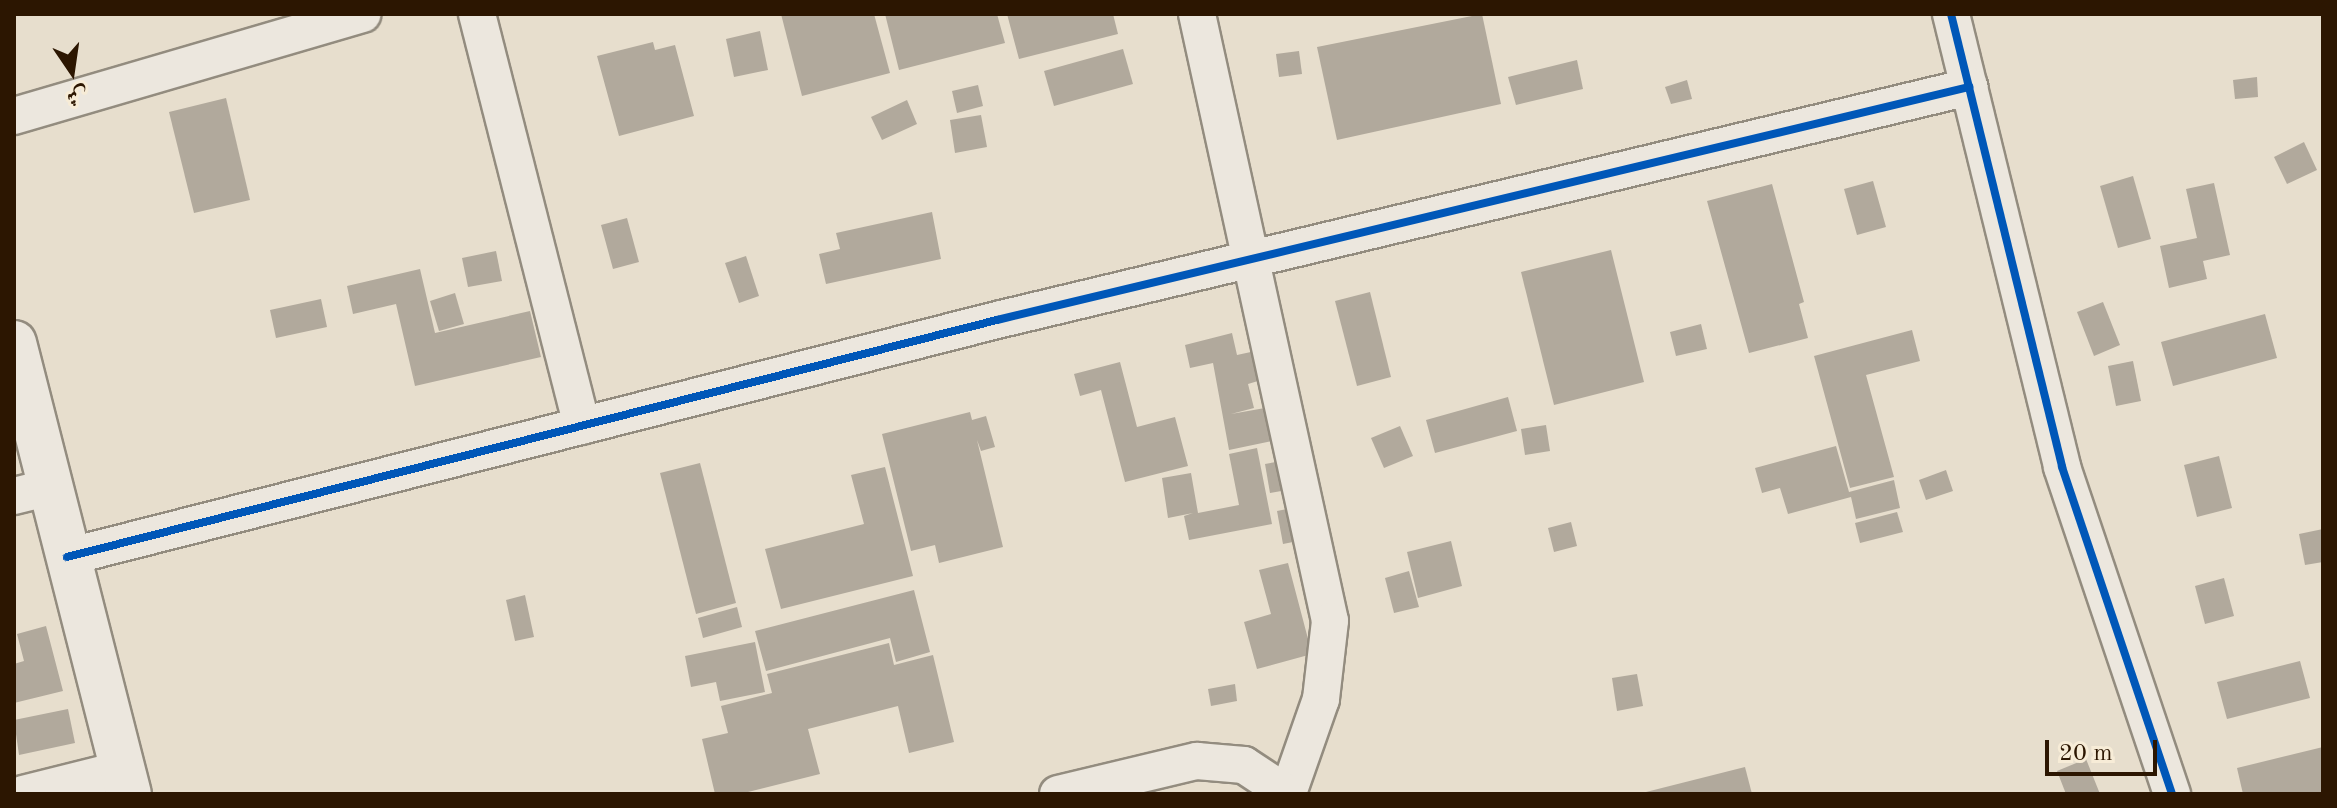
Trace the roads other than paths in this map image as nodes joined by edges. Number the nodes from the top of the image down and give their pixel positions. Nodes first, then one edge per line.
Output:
1 (362, 14) edge
2 (477, 14) edge
3 (1197, 14) edge
4 (1951, 14) edge
5 (1969, 87) junction
6 (14, 116) edge
7 (1253, 258) junction
8 (14, 343) edge
9 (582, 426) junction
10 (32, 492) edge
11 (67, 557) junction
12 (126, 782) edge
13 (23, 794) edge
14 (1058, 794) edge
15 (1288, 794) edge
16 (2172, 794) edge

1 - 6 street
2 - 9 street
3 - 7 street
4 - 5 street
5 - 7 street
5 - 16 street
7 - 9 street
7 - 15 street
8 - 10 main road
9 - 11 street
10 - 11 main road
11 - 12 main road
12 - 13 street
14 - 15 street

